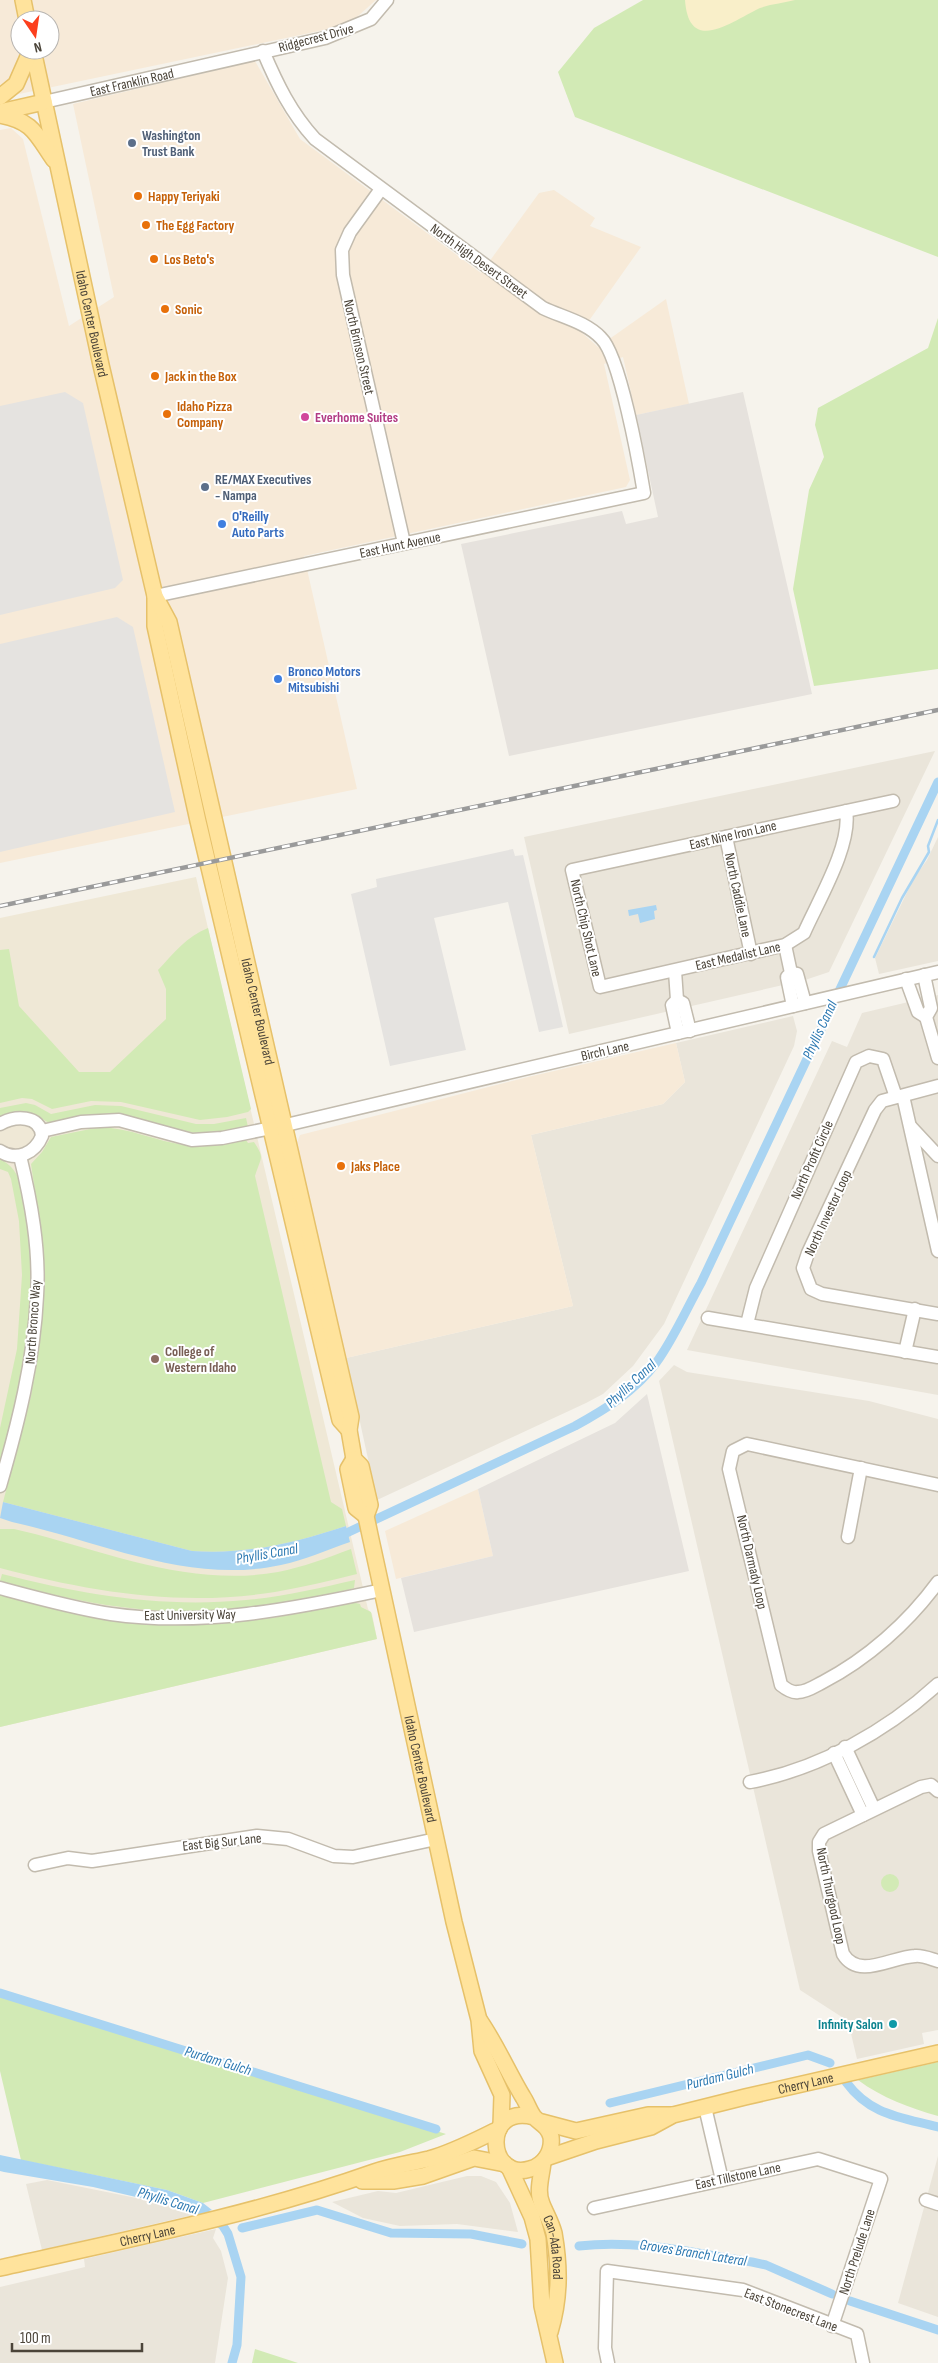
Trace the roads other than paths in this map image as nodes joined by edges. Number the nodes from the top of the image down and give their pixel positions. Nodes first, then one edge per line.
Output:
1 (387, 0) edge
2 (263, 51) junction
3 (27, 60) edge
4 (34, 60) edge
5 (0, 97) edge
6 (44, 102) junction
7 (0, 114) edge
8 (59, 168) junction
9 (381, 189) junction
10 (644, 493) joint
11 (404, 543) junction
12 (155, 596) junction
13 (893, 801) dead end
14 (846, 811) junction
15 (726, 837) junction
16 (572, 870) joint
17 (785, 946) junction
18 (751, 954) junction
19 (675, 971) junction
20 (938, 972) edge
21 (924, 975) junction
22 (906, 980) junction
23 (600, 987) joint
24 (799, 1005) junction
25 (926, 1018) junction
26 (684, 1032) junction
27 (938, 1058) edge
28 (938, 1086) edge
29 (899, 1097) junction
30 (0, 1124) edge
31 (278, 1126) junction
32 (911, 1127) junction
33 (42, 1131) junction
34 (0, 1151) edge
35 (20, 1156) junction
36 (938, 1156) edge
37 (938, 1251) edge
38 (915, 1309) junction
39 (938, 1314) edge
40 (708, 1318) dead end
41 (747, 1324) junction
42 (905, 1352) junction
43 (938, 1357) edge
44 (861, 1468) junction
45 (938, 1485) edge
46 (0, 1486) edge
47 (848, 1537) dead end
48 (938, 1582) edge
49 (0, 1588) edge
50 (382, 1590) junction
51 (938, 1684) edge
52 (839, 1750) junction
53 (750, 1782) dead end
54 (938, 1791) edge
55 (869, 1812) junction
56 (436, 1839) junction
57 (35, 1865) dead end
58 (938, 1961) edge
59 (479, 2020) junction
60 (938, 2053) edge
61 (705, 2107) junction
62 (673, 2115) junction
63 (538, 2119) junction
64 (500, 2127) junction
65 (545, 2160) junction
66 (507, 2165) junction
67 (881, 2179) joint
68 (722, 2180) junction
69 (353, 2181) junction
70 (594, 2208) dead end
71 (0, 2268) edge
72 (832, 2326) junction
73 (550, 2332) junction
74 (555, 2363) edge
75 (608, 2363) edge
76 (863, 2363) edge

1 - 2 street, Ridgecrest Drive
2 - 6 street, East Franklin Road
2 - 9 street, North High Desert Street
3 - 5 main road
4 - 6 main road, Idaho Center Boulevard
6 - 7 main road, East Franklin Road
6 - 8 main road, Idaho Center Boulevard
7 - 8 main road
8 - 12 main road, Idaho Center Boulevard
9 - 10 street, North High Desert Street
9 - 11 street, North Brinson Street
10 - 11 street, East Hunt Avenue
11 - 12 street, East Hunt Avenue
12 - 31 main road, Idaho Center Boulevard
13 - 14 street, East Nine Iron Lane
14 - 15 street, East Nine Iron Lane
14 - 17 street, East Medalist Lane
15 - 16 street, East Nine Iron Lane
15 - 18 street, North Caddie Lane
16 - 23 street, North Chip Shot Lane
17 - 18 street, East Medalist Lane
17 - 24 street
18 - 19 street, East Medalist Lane
19 - 23 street, East Medalist Lane
19 - 26 street
20 - 21 street, Birch Lane
21 - 22 street, Birch Lane
21 - 25 street
22 - 24 street, Birch Lane
22 - 25 street
24 - 26 street, Birch Lane
25 - 27 street
26 - 31 street, Birch Lane
28 - 29 street, North Investor Loop
29 - 32 street
29 - 38 street, North Investor Loop
29 - 41 street, North Profit Circle
30 - 33 street
31 - 33 street, Birch Lane
31 - 50 main road, Idaho Center Boulevard
32 - 36 street
32 - 37 street
33 - 35 street
34 - 35 street
35 - 46 street, North Bronco Way
38 - 39 street, North Investor Loop
38 - 42 street
40 - 41 street
41 - 42 street
42 - 43 street
44 - 45 street, North Darmady Loop
44 - 47 street
44 - 48 street, North Darmady Loop
49 - 50 street, East University Way
50 - 56 main road, Idaho Center Boulevard
51 - 52 street
52 - 53 street
52 - 55 street
54 - 55 street, North Thurgood Loop
55 - 58 street, North Thurgood Loop
56 - 57 street, East Big Sur Lane
56 - 59 main road, Idaho Center Boulevard
59 - 63 main road, Idaho Center Boulevard
59 - 64 main road, Idaho Center Boulevard
60 - 61 main road, Cherry Lane
61 - 62 main road, Cherry Lane
61 - 68 street
62 - 63 main road, Cherry Lane
62 - 65 main road, Cherry Lane
63 - 64 main road
63 - 65 main road
64 - 66 main road
64 - 69 main road, Cherry Lane
65 - 66 main road
65 - 73 main road, Can-Ada Road
66 - 69 main road, Cherry Lane
66 - 73 main road, Can-Ada Road
67 - 68 street, East Tillstone Lane
67 - 72 street, North Prelude Lane
68 - 70 street, East Tillstone Lane
69 - 71 main road, Cherry Lane
72 - 75 street, East Stonecrest Lane
72 - 76 street, East Stonecrest Lane
73 - 74 main road, Can-Ada Road

